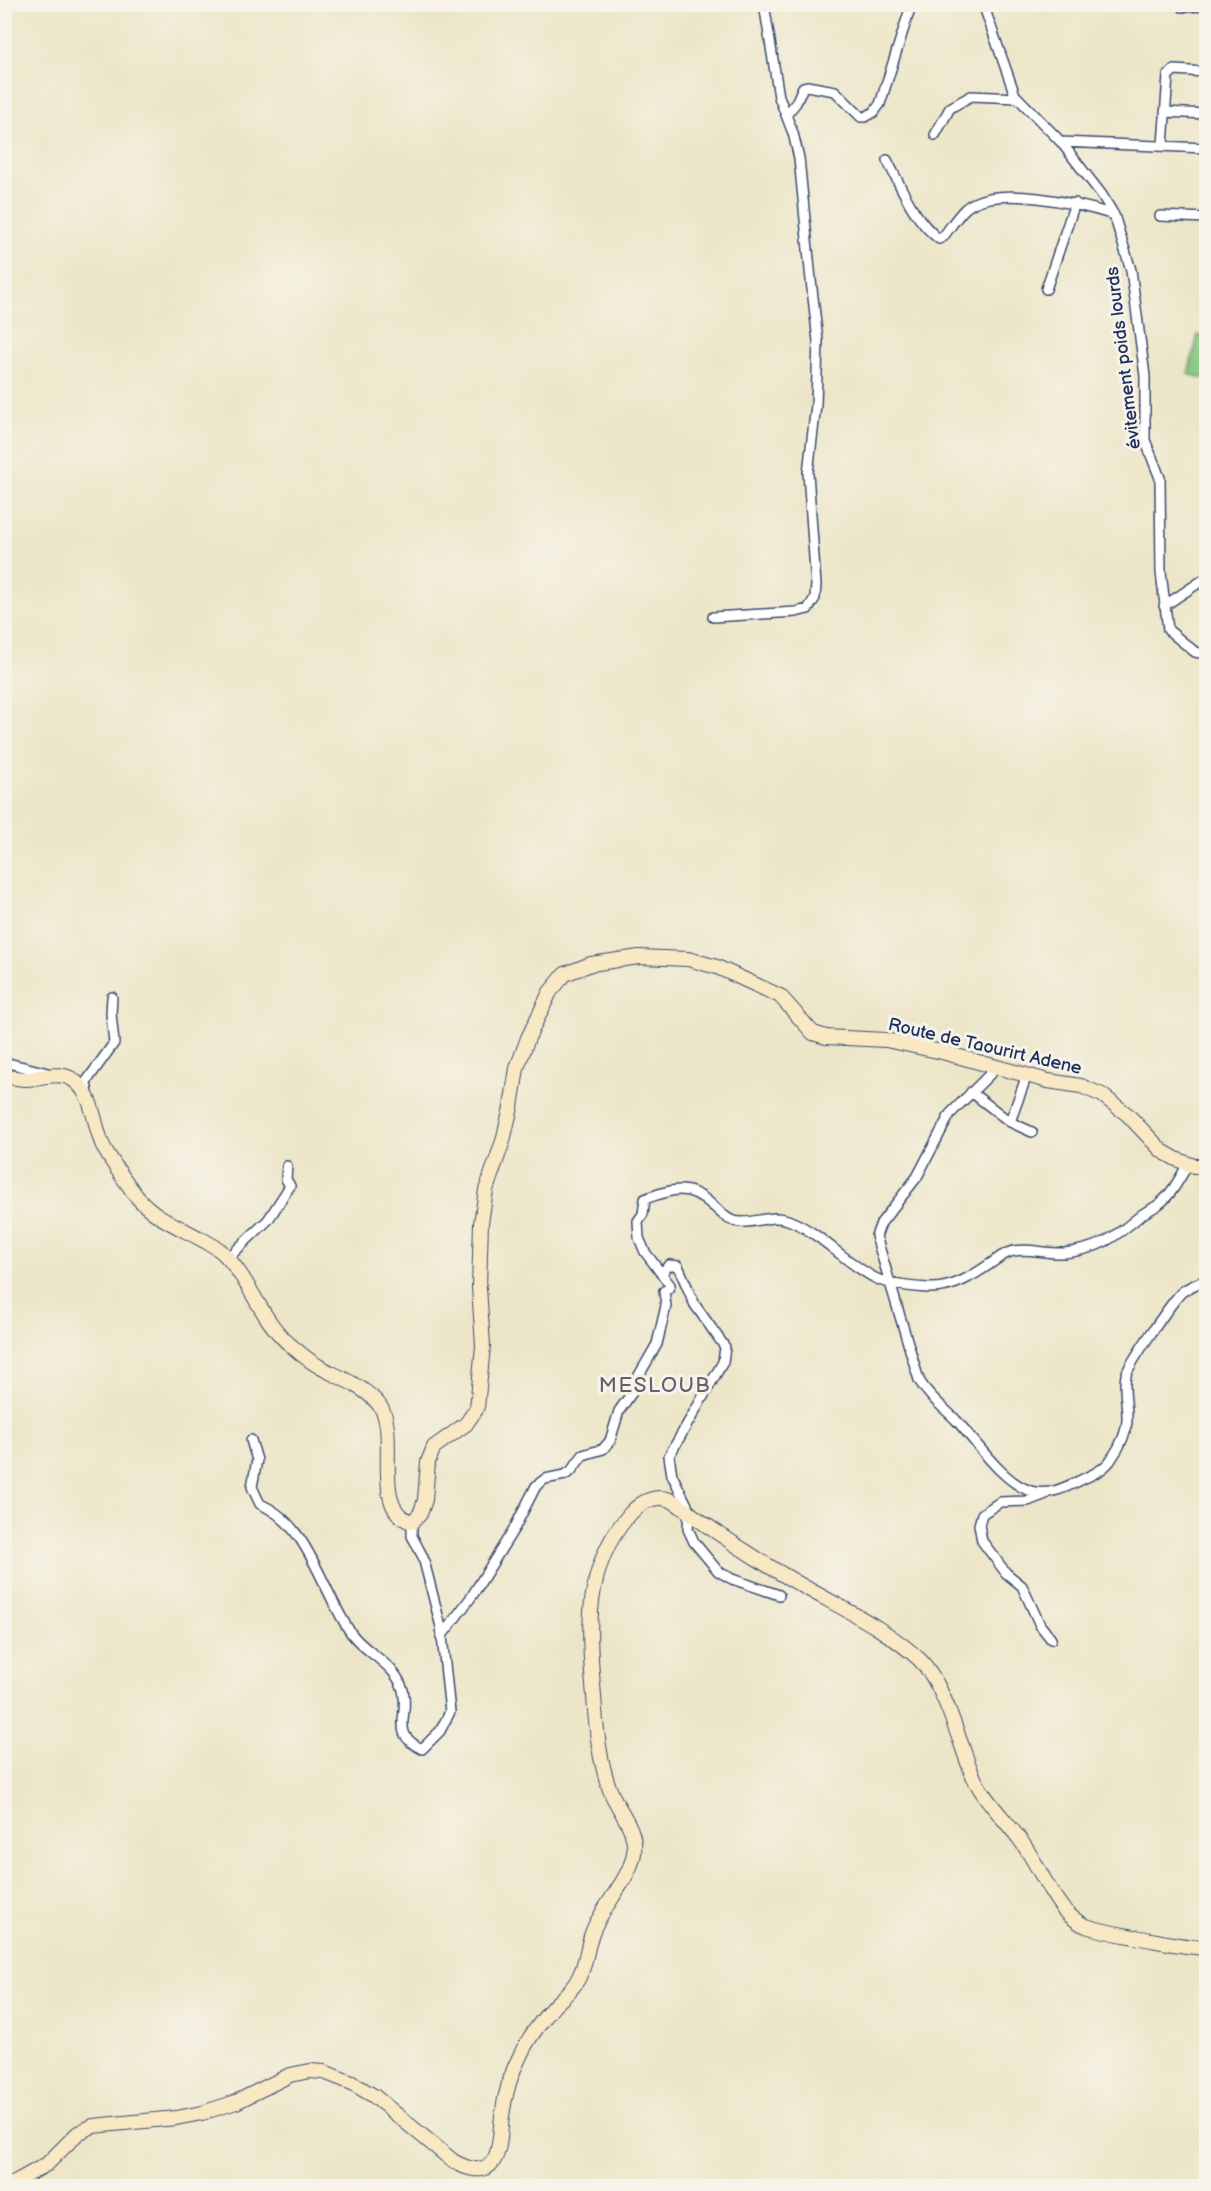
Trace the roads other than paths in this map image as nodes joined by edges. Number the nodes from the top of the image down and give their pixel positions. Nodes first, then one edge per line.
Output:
1 (764, 4) edge
2 (983, 4) edge
3 (1182, 6) dead end
4 (1206, 6) edge
5 (909, 12) dead end
6 (1206, 72) edge
7 (1018, 98) junction
8 (1165, 112) junction
9 (1206, 114) edge
10 (786, 115) junction
11 (934, 135) dead end
12 (1061, 142) junction
13 (1163, 146) junction
14 (1206, 148) edge
15 (888, 160) dead end
16 (1075, 203) junction
17 (1114, 215) junction
18 (1160, 216) dead end
19 (1206, 218) edge
20 (1046, 289) dead end
21 (1206, 578) edge
22 (1164, 606) junction
23 (713, 617) dead end
24 (1206, 654) edge
25 (112, 997) dead end
26 (4, 1062) edge
27 (998, 1067) junction
28 (56, 1075) junction
29 (1027, 1075) junction
30 (4, 1077) edge
31 (971, 1092) junction
32 (87, 1096) junction
33 (1010, 1122) junction
34 (1032, 1132) dead end
35 (1188, 1164) junction
36 (287, 1166) dead end
37 (1206, 1166) edge
38 (228, 1258) junction
39 (662, 1273) junction
40 (1206, 1280) edge
41 (890, 1282) junction
42 (251, 1440) dead end
43 (1046, 1494) junction
44 (690, 1513) junction
45 (412, 1521) junction
46 (779, 1595) dead end
47 (441, 1637) junction
48 (1051, 1639) dead end
49 (1206, 1948) edge
50 (8, 2187) edge

1 - 10 street
2 - 7 street, évitement poids lourds
3 - 4 street
5 - 10 street
6 - 8 street
7 - 11 street
7 - 12 street, évitement poids lourds
8 - 9 street
8 - 13 street
10 - 23 street
12 - 13 street
12 - 17 street, évitement poids lourds
13 - 14 street
15 - 16 street
16 - 17 street
16 - 20 street
17 - 22 street, évitement poids lourds
18 - 19 street
21 - 22 street
22 - 24 street, évitement poids lourds
25 - 32 street
26 - 28 street
27 - 29 main road, Route de Taourirt Adene
27 - 31 street
27 - 45 main road, Route de Taourirt Adene
28 - 30 main road
28 - 32 main road
29 - 33 street
29 - 35 main road, Route de Taourirt Adene
31 - 33 street
31 - 41 street
32 - 38 main road
33 - 34 street
35 - 37 main road, Route de Taourirt Adene
35 - 41 street
36 - 38 street
38 - 45 main road
39 - 41 street
39 - 44 street
39 - 47 street
40 - 43 street
41 - 43 street
42 - 47 street
43 - 48 street
44 - 46 street
44 - 49 main road
44 - 50 main road
45 - 47 street

